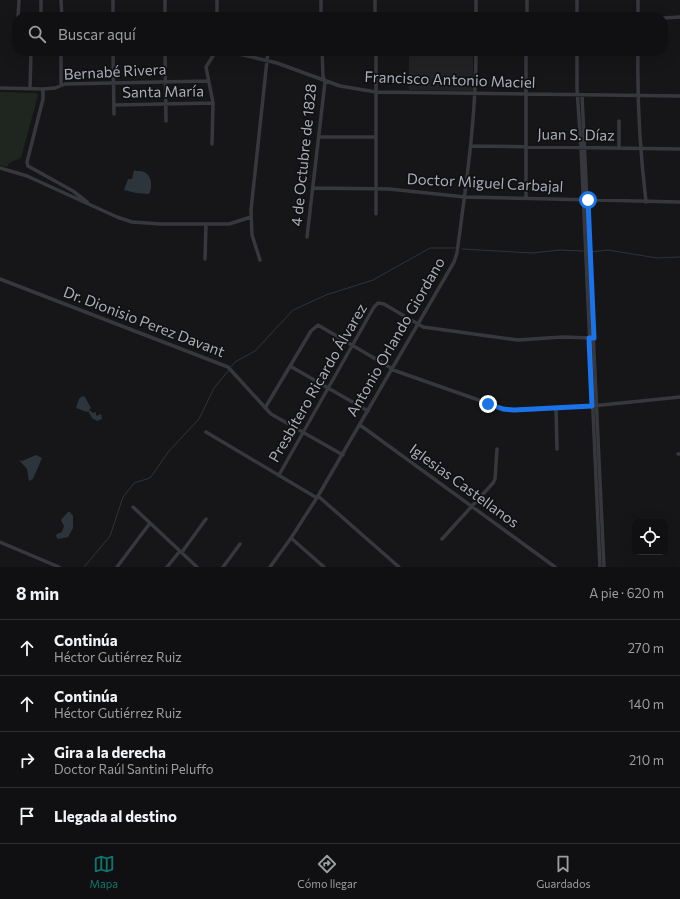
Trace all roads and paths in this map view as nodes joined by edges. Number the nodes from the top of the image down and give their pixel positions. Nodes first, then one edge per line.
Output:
1 (19, 0) edge
2 (41, 0) edge
3 (61, 0) edge
4 (113, 0) edge
5 (165, 0) edge
6 (217, 0) edge
7 (321, 0) edge
8 (375, 0) edge
9 (476, 0) edge
10 (527, 0) edge
11 (577, 0) edge
12 (638, 0) edge
13 (18, 12) edge
14 (41, 12) edge
15 (62, 12) edge
16 (113, 12) edge
17 (165, 12) edge
18 (217, 12) edge
19 (322, 12) edge
20 (375, 12) edge
21 (476, 12) edge
22 (526, 12) edge
23 (577, 12) edge
24 (638, 12) edge
25 (680, 17) edge
26 (668, 18) edge
27 (31, 56) edge
28 (62, 56) edge
29 (113, 56) edge
30 (165, 56) edge
31 (213, 56) edge
32 (246, 56) edge
33 (267, 56) edge
34 (322, 56) edge
35 (376, 56) edge
36 (476, 56) edge
37 (526, 56) edge
38 (577, 56) edge
39 (638, 56) edge
40 (266, 61) junction
41 (208, 81) junction
42 (166, 82) junction
43 (325, 82) junction
44 (114, 83) junction
45 (61, 85) junction
46 (0, 88) edge
47 (30, 89) junction
48 (43, 89) junction
49 (376, 92) junction
50 (476, 94) junction
51 (526, 94) junction
52 (637, 95) junction
53 (580, 96) junction
54 (680, 96) edge
55 (214, 103) junction
56 (166, 104) junction
57 (114, 105) junction
58 (114, 114) dead end
59 (166, 121) dead end
60 (619, 121) dead end
61 (319, 137) junction
62 (376, 137) junction
63 (212, 144) dead end
64 (471, 146) junction
65 (526, 146) junction
66 (581, 147) junction
67 (619, 148) junction
68 (640, 149) junction
69 (680, 149) edge
70 (0, 168) edge
71 (313, 188) junction
72 (375, 190) junction
73 (465, 197) junction
74 (526, 198) junction
75 (586, 200) junction
76 (646, 202) junction
77 (680, 202) edge
78 (91, 205) junction
79 (376, 214) dead end
80 (251, 217) junction
81 (206, 224) junction
82 (307, 237) dead end
83 (205, 259) dead end
84 (260, 260) dead end
85 (0, 279) edge
86 (418, 325) junction
87 (592, 338) junction
88 (354, 346) junction
89 (290, 366) junction
90 (392, 369) junction
91 (328, 389) junction
92 (680, 397) edge
93 (592, 406) junction
94 (265, 408) junction
95 (556, 408) junction
96 (368, 412) junction
97 (360, 425) junction
98 (303, 431) junction
99 (206, 432) dead end
100 (497, 449) dead end
101 (558, 449) dead end
102 (343, 455) junction
103 (279, 475) junction
104 (318, 497) junction
105 (473, 506) junction
106 (133, 507) dead end
107 (206, 519) dead end
108 (150, 523) junction
109 (291, 538) junction
110 (442, 539) dead end
111 (0, 542) edge
112 (240, 544) dead end
113 (181, 552) junction
114 (59, 567) edge
115 (117, 567) edge
116 (167, 567) edge
117 (198, 567) edge
118 (223, 567) edge
119 (270, 567) edge
120 (324, 567) edge
121 (399, 567) edge
122 (555, 567) edge
123 (600, 567) edge
124 (604, 567) edge

1 - 13 street
2 - 14 street
3 - 15 street
4 - 16 street
5 - 17 street
6 - 18 street
7 - 19 street
8 - 20 street
9 - 21 street
10 - 22 street
11 - 23 street
12 - 24 street
25 - 26 street
27 - 47 street
28 - 45 street
29 - 44 street
30 - 42 street
31 - 41 street
32 - 40 street, Francisco Antonio Maciel
33 - 40 street
34 - 43 street, 4 de Octubre de 1828
35 - 49 street
36 - 50 street, Antonio Orlando Giordano
37 - 51 street
38 - 53 street
39 - 52 street
40 - 43 street, Francisco Antonio Maciel
40 - 80 street
41 - 42 street, Bernabé Rivera
41 - 55 street
42 - 44 street, Bernabé Rivera
42 - 56 street
43 - 49 street, Francisco Antonio Maciel
43 - 61 street, 4 de Octubre de 1828
44 - 45 street, Bernabé Rivera
44 - 57 street
45 - 48 street, Bernabé Rivera
46 - 47 street, Bernabé Rivera
47 - 48 street, Bernabé Rivera
48 - 78 street
49 - 50 street, Francisco Antonio Maciel
49 - 62 street
50 - 51 street, Francisco Antonio Maciel
50 - 64 street, Antonio Orlando Giordano
51 - 53 street, Francisco Antonio Maciel
51 - 65 street
52 - 53 street, Francisco Antonio Maciel
52 - 54 street, Francisco Antonio Maciel
52 - 68 street
53 - 66 street
53 - 75 street
55 - 56 street, Santa María
55 - 63 street
56 - 57 street, Santa María
56 - 59 street
57 - 58 street
60 - 67 street
61 - 62 street
61 - 71 street, 4 de Octubre de 1828
62 - 72 street
64 - 65 street, Juan S. Díaz
64 - 73 street, Antonio Orlando Giordano
65 - 66 street, Juan S. Díaz
65 - 74 street
66 - 67 street, Juan S. Díaz
66 - 75 street
67 - 68 street, Juan S. Díaz
68 - 69 street, Juan S. Díaz
68 - 76 street
70 - 78 street
71 - 72 street, Doctor Miguel Carbajal
71 - 82 street, 4 de Octubre de 1828
72 - 73 street, Doctor Miguel Carbajal
72 - 79 street
73 - 74 street, Doctor Miguel Carbajal
73 - 86 street, Antonio Orlando Giordano
74 - 75 street, Doctor Miguel Carbajal
75 - 76 street, Doctor Miguel Carbajal
75 - 87 street
76 - 77 street, Doctor Miguel Carbajal
78 - 81 street
80 - 81 street
80 - 84 street
81 - 83 street
85 - 94 street, Dr. Dionisio Perez Davant
86 - 87 street
86 - 88 street, Presbítero Ricardo Álvarez
86 - 90 street, Antonio Orlando Giordano
87 - 93 street
87 - 124 street
88 - 89 street
88 - 90 street
88 - 91 street, Presbítero Ricardo Álvarez
89 - 91 street
89 - 94 street
90 - 95 street
90 - 96 street, Antonio Orlando Giordano
91 - 96 street
91 - 98 street, Presbítero Ricardo Álvarez
92 - 93 street
93 - 95 street
93 - 123 street
94 - 98 street, Dr. Dionisio Perez Davant
95 - 101 street
96 - 97 street, Antonio Orlando Giordano
97 - 102 street, Antonio Orlando Giordano
97 - 105 street, Iglesias Castellanos
98 - 102 street, Dr. Dionisio Perez Davant
98 - 103 street, Presbítero Ricardo Álvarez
99 - 103 street
100 - 105 street
102 - 104 street, Antonio Orlando Giordano
103 - 104 street
104 - 109 street, Antonio Orlando Giordano
104 - 121 street
105 - 110 street
105 - 122 street, Iglesias Castellanos
106 - 108 street
107 - 113 street
108 - 113 street
108 - 115 street
109 - 119 street, Antonio Orlando Giordano
109 - 120 street
111 - 114 street
112 - 118 street
113 - 116 street
113 - 117 street

